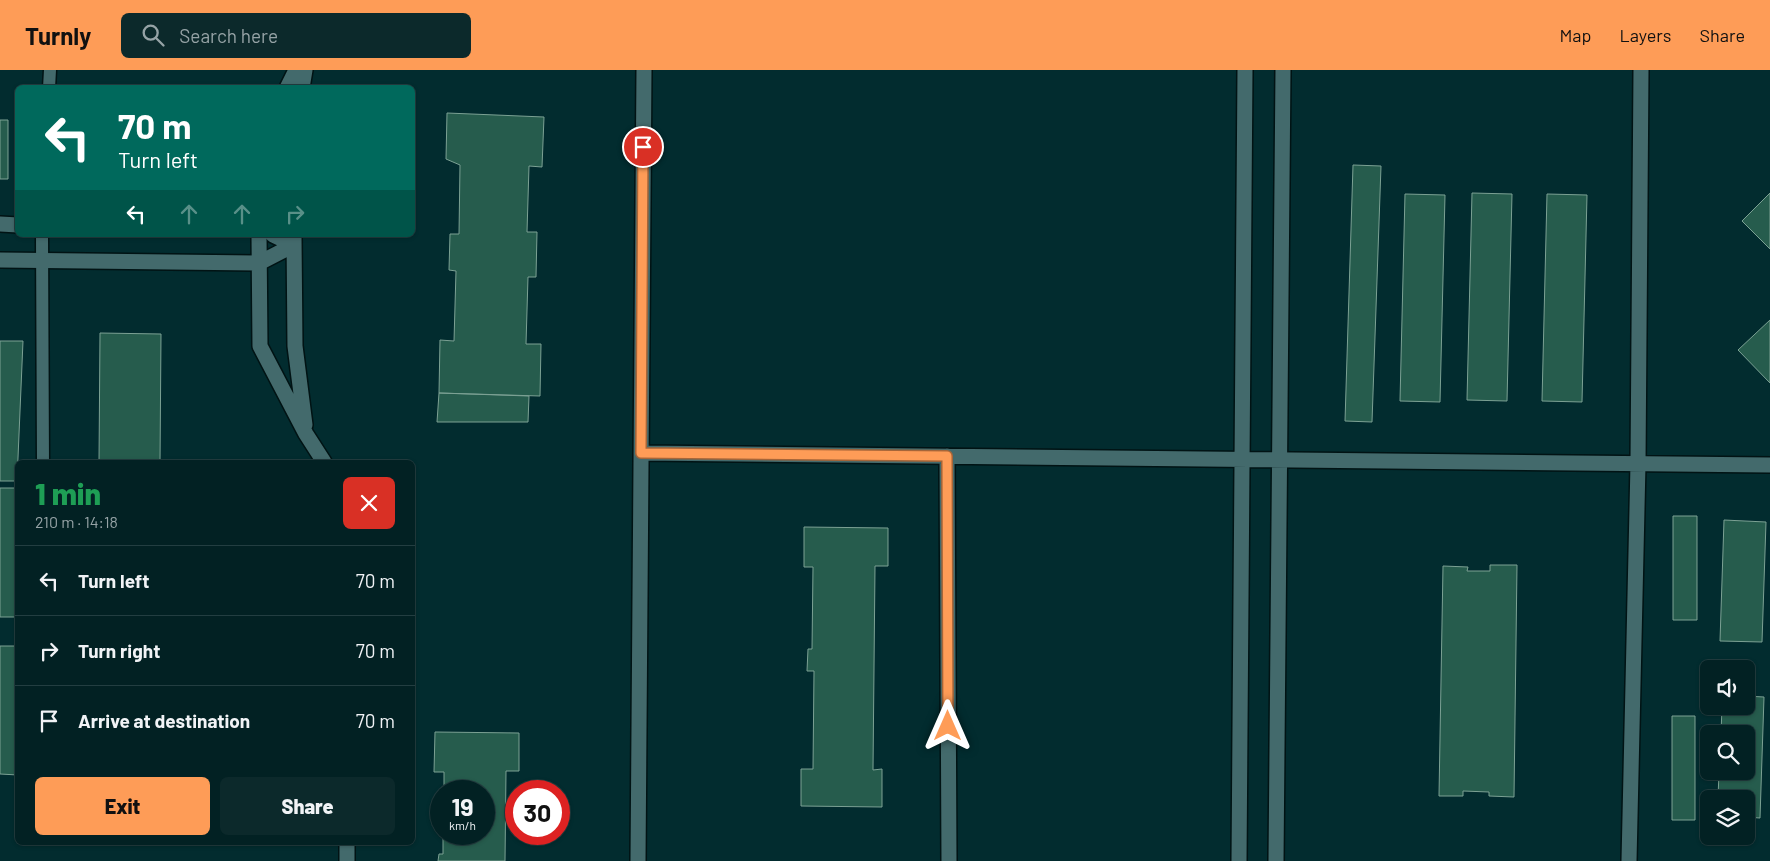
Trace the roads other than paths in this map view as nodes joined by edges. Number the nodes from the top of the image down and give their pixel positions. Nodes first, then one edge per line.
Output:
1 (50, 70) edge
2 (296, 70) edge
3 (305, 70) edge
4 (644, 70) edge
5 (1245, 70) edge
6 (1283, 70) edge
7 (1641, 70) edge
8 (49, 85) edge
9 (288, 85) edge
10 (302, 85) edge
11 (0, 224) edge
12 (15, 225) edge
13 (42, 237) edge
14 (259, 237) edge
15 (281, 237) edge
16 (294, 240) edge
17 (0, 260) edge
18 (42, 260) junction
19 (259, 263) junction
20 (306, 434) junction
21 (641, 453) junction
22 (947, 456) junction
23 (43, 460) edge
24 (323, 460) edge
25 (1242, 460) junction
26 (1280, 460) junction
27 (1638, 464) junction
28 (1770, 465) edge
29 (347, 845) edge
30 (347, 861) edge
31 (638, 861) edge
32 (949, 861) edge
33 (1239, 861) edge
34 (1276, 861) edge
35 (1630, 861) edge

1 - 8 lane
2 - 9 street
3 - 10 street
4 - 21 street
5 - 25 street
6 - 26 street
7 - 27 street
11 - 12 street
13 - 18 lane
14 - 19 street
15 - 16 street
16 - 19 street
16 - 20 street
17 - 18 street
18 - 19 street
18 - 23 lane
19 - 20 street
20 - 24 street
21 - 22 street
21 - 31 street
22 - 25 street
22 - 32 street
25 - 26 street
25 - 33 street
26 - 27 street
26 - 34 street
27 - 28 street
27 - 35 street
29 - 30 street

